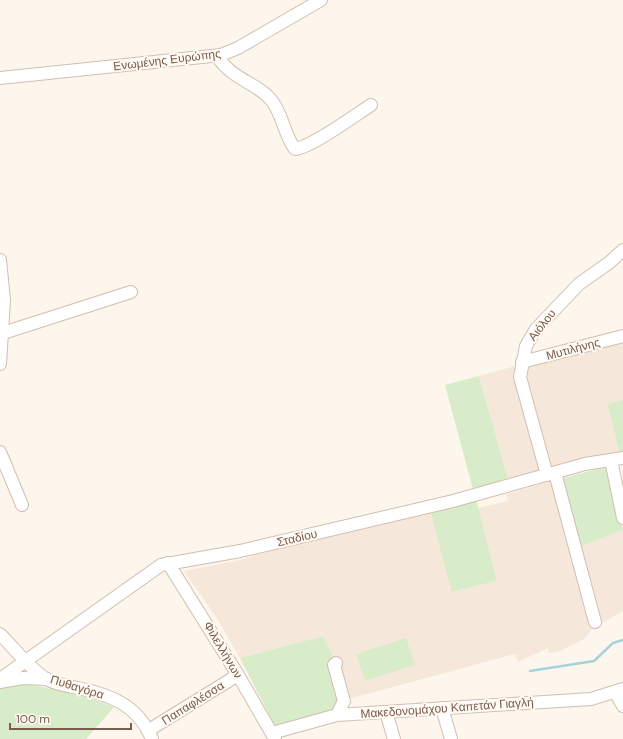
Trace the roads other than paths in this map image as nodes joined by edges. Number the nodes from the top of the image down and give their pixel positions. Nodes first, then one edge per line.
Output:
1 (321, 0) edge
2 (217, 56) junction
3 (0, 78) edge
4 (371, 105) dead end
5 (623, 250) edge
6 (0, 260) edge
7 (131, 292) dead end
8 (3, 334) junction
9 (623, 336) edge
10 (522, 362) junction
11 (0, 364) edge
12 (0, 452) edge
13 (617, 459) edge
14 (551, 474) junction
15 (22, 505) dead end
16 (623, 518) edge
17 (168, 563) junction
18 (595, 622) dead end
19 (0, 634) edge
20 (24, 661) junction
21 (336, 663) dead end
22 (238, 675) junction
23 (0, 679) edge
24 (47, 679) junction
25 (0, 682) edge
26 (619, 691) edge
27 (623, 706) edge
28 (442, 708) junction
29 (386, 712) junction
30 (337, 715) junction
31 (151, 732) edge
32 (278, 736) edge
33 (159, 739) edge
34 (394, 739) edge
35 (450, 739) edge

1 - 2 street, Ενωμένης Ευρώπης
2 - 3 street, Ενωμένης Ευρώπης
2 - 4 street
5 - 10 street, Αιόλου
6 - 8 street
7 - 8 street
8 - 11 street
9 - 10 street, Μυτιλήνης
10 - 14 street, Αιόλου
12 - 15 street
13 - 14 street, Σταδίου
13 - 16 street
14 - 17 street, Σταδίου
14 - 18 street, Αιόλου
17 - 20 street, Σταδίου
17 - 22 street, Φιλελλήνων
19 - 20 street, Πυθαγόρα
20 - 23 street, Σταδίου
20 - 24 street, Πυθαγόρα
21 - 30 street
22 - 31 street, Παπαφλέσσα
22 - 32 street, Φιλελλήνων
24 - 25 street
24 - 31 street, Πυθαγόρα
26 - 27 street
26 - 28 street, Μακεδονομάχου Καπετάν Γιαγλή
28 - 29 street, Μακεδονομάχου Καπετάν Γιαγλή
28 - 35 street
29 - 30 street, Μακεδονομάχου Καπετάν Γιαγλή
29 - 34 street
30 - 32 street, Μακεδονομάχου Καπετάν Γιαγλή
31 - 33 street, Πυθαγόρα

